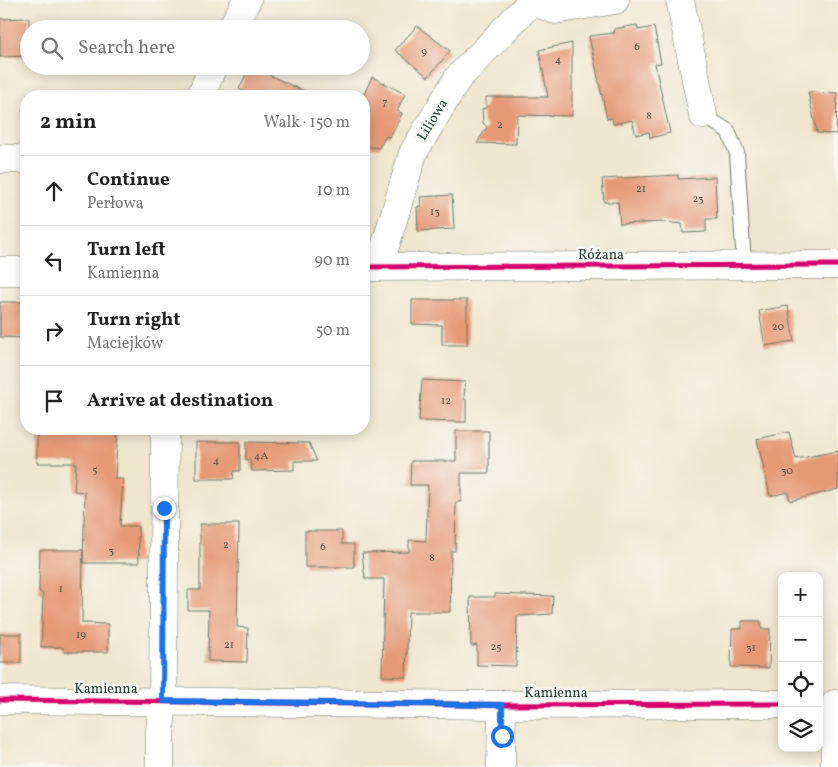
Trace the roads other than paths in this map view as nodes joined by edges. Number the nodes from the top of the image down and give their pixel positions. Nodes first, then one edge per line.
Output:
1 (247, 0) edge
2 (615, 0) edge
3 (680, 0) edge
4 (533, 1) edge
5 (237, 20) edge
6 (209, 75) edge
7 (203, 90) edge
8 (703, 115) joint
9 (0, 159) edge
10 (20, 159) edge
11 (744, 265) junction
12 (838, 265) edge
13 (374, 266) edge
14 (0, 271) edge
15 (20, 271) edge
16 (165, 435) edge
17 (0, 700) edge
18 (163, 701) junction
19 (778, 704) edge
20 (831, 704) edge
21 (502, 705) junction
22 (160, 767) edge
23 (501, 767) edge
24 (835, 767) edge

1 - 5 street
2 - 4 street
3 - 8 street
4 - 13 street, Liliowa
6 - 7 street
8 - 11 lane
9 - 10 street
11 - 12 street, Różana
11 - 13 street, Różana
14 - 15 street
16 - 18 street
17 - 18 street, Kamienna
18 - 21 street, Kamienna
18 - 22 street
19 - 21 street, Kamienna
20 - 24 street
21 - 23 street

